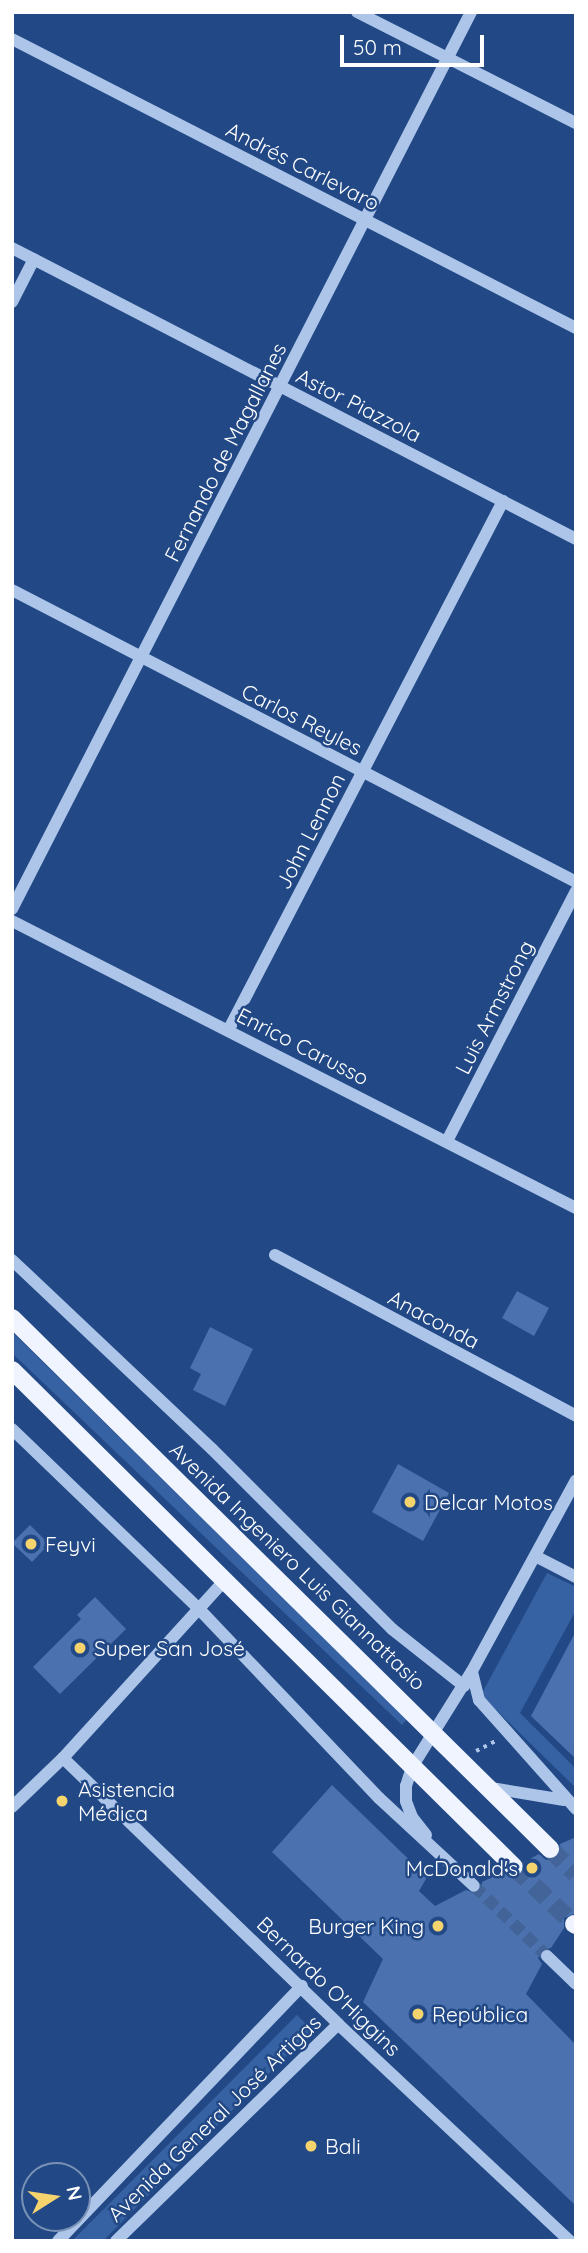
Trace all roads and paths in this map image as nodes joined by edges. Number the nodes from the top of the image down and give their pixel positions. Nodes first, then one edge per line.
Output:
1 (357, 12) edge
2 (471, 12) edge
3 (12, 39) edge
4 (447, 59) junction
5 (576, 123) edge
6 (366, 220) junction
7 (12, 248) edge
8 (34, 259) junction
9 (12, 302) edge
10 (576, 328) edge
11 (280, 386) junction
12 (503, 501) junction
13 (576, 539) edge
14 (12, 590) edge
15 (140, 658) junction
16 (362, 771) junction
17 (576, 881) edge
18 (576, 891) edge
19 (12, 909) edge
20 (12, 921) edge
21 (229, 1029) junction
22 (447, 1141) junction
23 (576, 1208) edge
24 (275, 1255) dead end
25 (12, 1261) edge
26 (12, 1318) edge
27 (12, 1370) edge
28 (576, 1416) edge
29 (12, 1429) edge
30 (576, 1480) edge
31 (537, 1557) junction
32 (576, 1577) edge
33 (225, 1580) junction
34 (199, 1609) junction
35 (472, 1671) junction
36 (464, 1686) junction
37 (435, 1733) junction
38 (507, 1736) junction
39 (476, 1751) dead end
40 (63, 1758) junction
41 (412, 1767) junction
42 (491, 1788) junction
43 (564, 1800) junction
44 (12, 1807) edge
45 (576, 1810) edge
46 (550, 1849) tunnel mouth
47 (443, 1858) junction
48 (514, 1867) tunnel mouth
49 (474, 1886) tunnel mouth
50 (547, 1956) tunnel mouth
51 (576, 1984) edge
52 (302, 1986) junction
53 (338, 2024) junction
54 (58, 2241) edge
55 (116, 2241) edge
56 (569, 2241) edge

1 - 4 street
2 - 4 street, Fernando de Magallanes
3 - 6 street, Andrés Carlevaro
4 - 5 street
4 - 6 street, Fernando de Magallanes
6 - 10 street, Andrés Carlevaro
6 - 11 street, Fernando de Magallanes
7 - 8 street, Astor Piazzola
8 - 9 street
8 - 11 street, Astor Piazzola
11 - 12 street, Astor Piazzola
11 - 15 street, Fernando de Magallanes
12 - 13 street, Astor Piazzola
12 - 16 street, John Lennon
14 - 15 street, Carlos Reyles
15 - 16 street, Carlos Reyles
15 - 19 street, Fernando de Magallanes
16 - 17 street, Carlos Reyles
16 - 21 street, John Lennon
18 - 22 street, Luis Armstrong
20 - 21 street, Enrico Carusso
21 - 22 street, Enrico Carusso
22 - 23 street, Enrico Carusso
24 - 28 street, Anaconda
25 - 36 street, Avenida Ingeniero Luis Giannattasio
26 - 37 main road, Avenida Ingeniero Luis Giannattasio
27 - 33 main road
29 - 34 street
30 - 31 street
31 - 32 street
31 - 35 street
33 - 34 street
33 - 41 main road
34 - 40 street
34 - 47 street
35 - 36 street
35 - 38 street
36 - 37 street
37 - 41 street
37 - 42 main road, Avenida Ingeniero Luis Giannattasio
38 - 39 path
38 - 43 street
40 - 44 street
40 - 52 street, Bernardo O'Higgins
41 - 47 street
41 - 48 main road
42 - 43 street
42 - 46 main road, Avenida Ingeniero Luis Giannattasio
43 - 45 street
47 - 49 street
50 - 51 street
52 - 53 street, Bernardo O'Higgins
52 - 54 street, Avenida General José Artigas
53 - 55 street, Avenida General José Artigas
53 - 56 street, Bernardo O'Higgins

